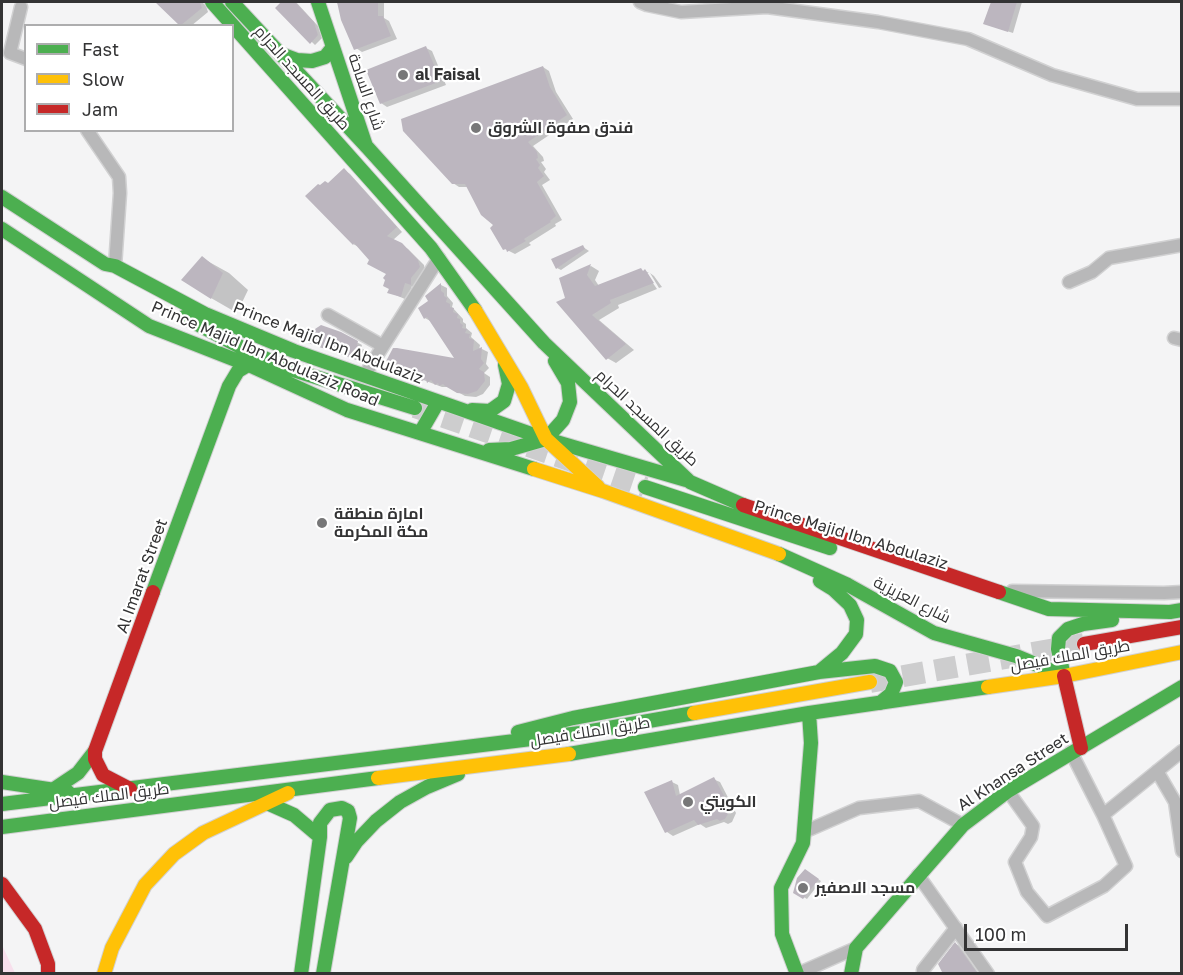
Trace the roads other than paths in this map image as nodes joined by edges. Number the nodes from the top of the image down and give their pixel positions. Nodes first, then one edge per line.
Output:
1 (212, 2) edge
2 (232, 2) edge
3 (251, 2) edge
4 (318, 2) edge
5 (640, 2) edge
6 (21, 7) dead end
7 (232, 24) edge
8 (234, 27) edge
9 (258, 30) junction
10 (246, 40) junction
11 (234, 47) edge
12 (333, 47) junction
13 (281, 54) junction
14 (24, 58) edge
15 (1182, 99) edge
16 (88, 132) edge
17 (367, 147) junction
18 (2, 197) edge
19 (2, 229) edge
20 (1182, 245) edge
21 (439, 258) junction
22 (110, 265) junction
23 (1069, 282) dead end
24 (328, 315) dead end
25 (544, 343) junction
26 (383, 346) junction
27 (223, 354) junction
28 (503, 356) junction
29 (248, 364) junction
30 (364, 376) junction
31 (229, 386) junction
32 (438, 402) junction
33 (415, 408) tunnel mouth
34 (462, 410) junction
35 (420, 433) junction
36 (546, 440) junction
37 (478, 451) junction
38 (690, 482) junction
39 (645, 487) tunnel mouth
40 (603, 491) junction
41 (766, 549) junction
42 (995, 591) junction
43 (1182, 592) edge
44 (1049, 609) junction
45 (1176, 611) edge
46 (1182, 627) edge
47 (1084, 644) tunnel mouth
48 (1182, 652) edge
49 (819, 672) junction
50 (1064, 676) junction
51 (870, 682) tunnel mouth
52 (1182, 687) edge
53 (880, 703) junction
54 (809, 713) junction
55 (461, 747) junction
56 (1076, 750) junction
57 (95, 751) junction
58 (1182, 752) edge
59 (475, 766) junction
60 (1157, 771) junction
61 (2, 782) edge
62 (54, 789) junction
63 (130, 789) junction
64 (297, 789) junction
65 (1008, 791) junction
66 (85, 794) junction
67 (267, 803) junction
68 (2, 804) edge
69 (1103, 815) junction
70 (963, 825) junction
71 (2, 827) edge
72 (804, 832) junction
73 (320, 837) junction
74 (1182, 851) edge
75 (341, 866) junction
76 (918, 875) junction
77 (2, 884) edge
78 (956, 928) junction
79 (856, 948) junction
80 (48, 974) edge
81 (104, 974) edge
82 (301, 974) edge
83 (323, 974) edge
84 (797, 974) edge
85 (850, 974) edge
86 (923, 974) edge
87 (988, 974) edge

1 - 7 main road, طريق المسجد الحرام
2 - 9 main road, طريق المسجد الحرام
3 - 9 main road
4 - 12 main road, شارع الساحة
5 - 15 street
6 - 14 street
8 - 10 main road, طريق المسجد الحرام
9 - 13 main road, طريق المسجد الحرام
10 - 11 street
10 - 21 main road, طريق المسجد الحرام
12 - 13 main road, شارع الساحة
12 - 17 main road, شارع الساحة
13 - 17 main road, طريق المسجد الحرام
16 - 22 street
17 - 25 main road, طريق المسجد الحرام
18 - 22 main road, Prince Majid Ibn Abdulaziz
19 - 27 main road, Prince Majid Ibn Abdulaziz Road
20 - 23 street
21 - 26 street
21 - 28 main road, طريق المسجد الحرام
22 - 30 main road, Prince Majid Ibn Abdulaziz
22 - 33 main road, Prince Majid Ibn Abdulaziz
24 - 26 street
25 - 36 main road
25 - 38 main road, طريق المسجد الحرام
26 - 30 street
27 - 29 main road, Prince Majid Ibn Abdulaziz Road
27 - 31 main road
28 - 34 main road
28 - 36 main road, طريق المسجد الحرام
29 - 31 main road, Al Imarat Street
29 - 35 main road, Prince Majid Ibn Abdulaziz Road
30 - 32 main road, Prince Majid Ibn Abdulaziz
31 - 57 main road, Al Imarat Street
32 - 34 main road, Prince Majid Ibn Abdulaziz
32 - 35 main road
34 - 36 main road, Prince Majid Ibn Abdulaziz
35 - 37 main road, Prince Majid Ibn Abdulaziz Road
36 - 37 main road
36 - 38 main road, Prince Majid Ibn Abdulaziz
36 - 40 main road, طريق المسجد الحرام
37 - 40 main road, Prince Majid Ibn Abdulaziz Road
38 - 42 main road, طريق المسجد الحرام
39 - 44 main road, Prince Majid Ibn Abdulaziz
40 - 41 main road, شارع العزيزية
41 - 49 main road
41 - 50 main road, شارع العزيزية
42 - 43 street
42 - 44 main road, طريق المسجد الحرام
44 - 45 main road, طريق المسجد الحرام
45 - 50 main road
46 - 47 main road, طريق الملك فيصل
48 - 50 main road, طريق الملك فيصل
49 - 53 main road
49 - 55 main road
50 - 53 main road, طريق الملك فيصل
50 - 56 main road
51 - 55 main road, طريق الملك فيصل
52 - 56 main road, Al Khansa Street
53 - 54 main road, طريق الملك فيصل
54 - 59 main road, طريق الملك فيصل
54 - 72 main road
55 - 63 main road, طريق الملك فيصل
56 - 65 main road, Al Khansa Street
56 - 69 street
57 - 62 main road, Al Imarat Street
57 - 63 main road
58 - 60 street
59 - 64 main road, طريق الملك فيصل
59 - 75 main road
60 - 69 street
60 - 74 street
61 - 62 main road
62 - 66 main road
63 - 66 main road, طريق الملك فيصل
64 - 67 main road
64 - 71 main road, طريق الملك فيصل
65 - 69 street
65 - 70 main road, Al Khansa Street
66 - 68 main road, طريق الملك فيصل
67 - 73 main road
67 - 81 main road
70 - 72 street
70 - 76 main road, Al Khansa Street
72 - 84 main road
73 - 75 main road
73 - 82 main road
75 - 83 main road
76 - 78 street
76 - 79 main road, Al Khansa Street
77 - 80 main road
78 - 86 street
78 - 87 street
79 - 84 street
79 - 85 main road, Al Khansa Street

